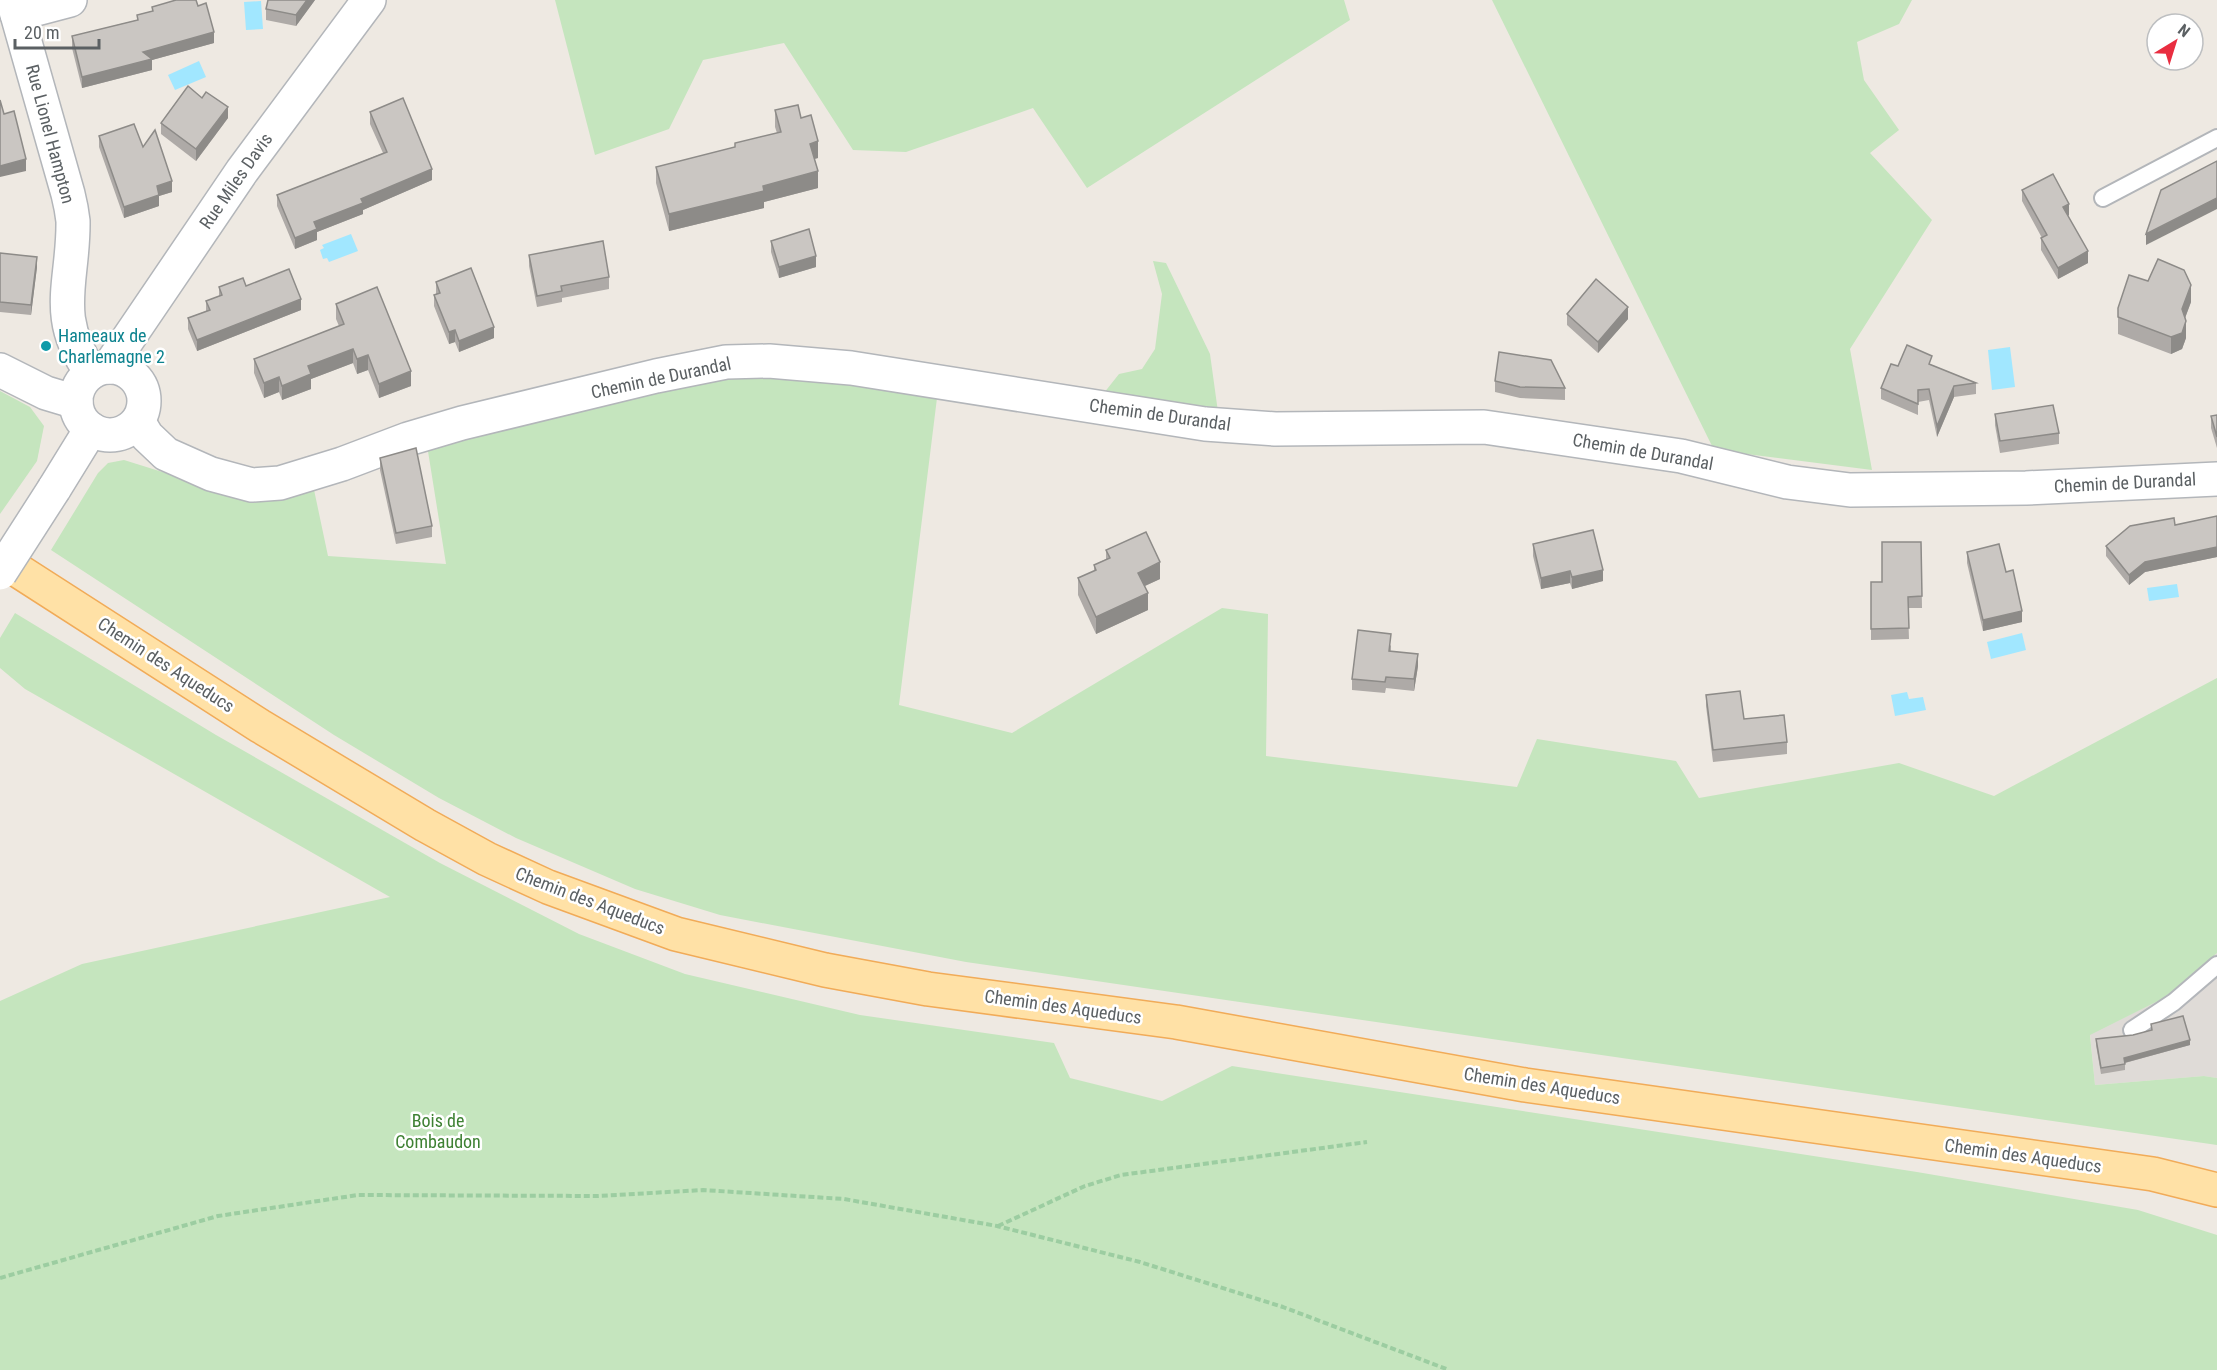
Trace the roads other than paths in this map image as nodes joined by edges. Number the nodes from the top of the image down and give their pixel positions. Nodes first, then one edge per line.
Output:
1 (70, 0) edge
2 (369, 0) edge
3 (15, 7) edge
4 (2217, 138) edge
5 (2103, 198) dead end
6 (0, 370) edge
7 (100, 370) junction
8 (83, 416) junction
9 (138, 421) junction
10 (2217, 479) edge
11 (0, 559) edge
12 (0, 573) edge
13 (2217, 965) edge
14 (2132, 1030) dead end
15 (2217, 1190) edge

1 - 3 street
2 - 7 street, Rue Miles Davis
3 - 7 street, Rue Lionel Hampton
4 - 5 lane
6 - 8 street
7 - 8 street
7 - 9 street
8 - 9 street
8 - 12 street, bridge
9 - 10 street, Chemin de Durandal
11 - 15 main road, Chemin des Aqueducs
13 - 14 lane

